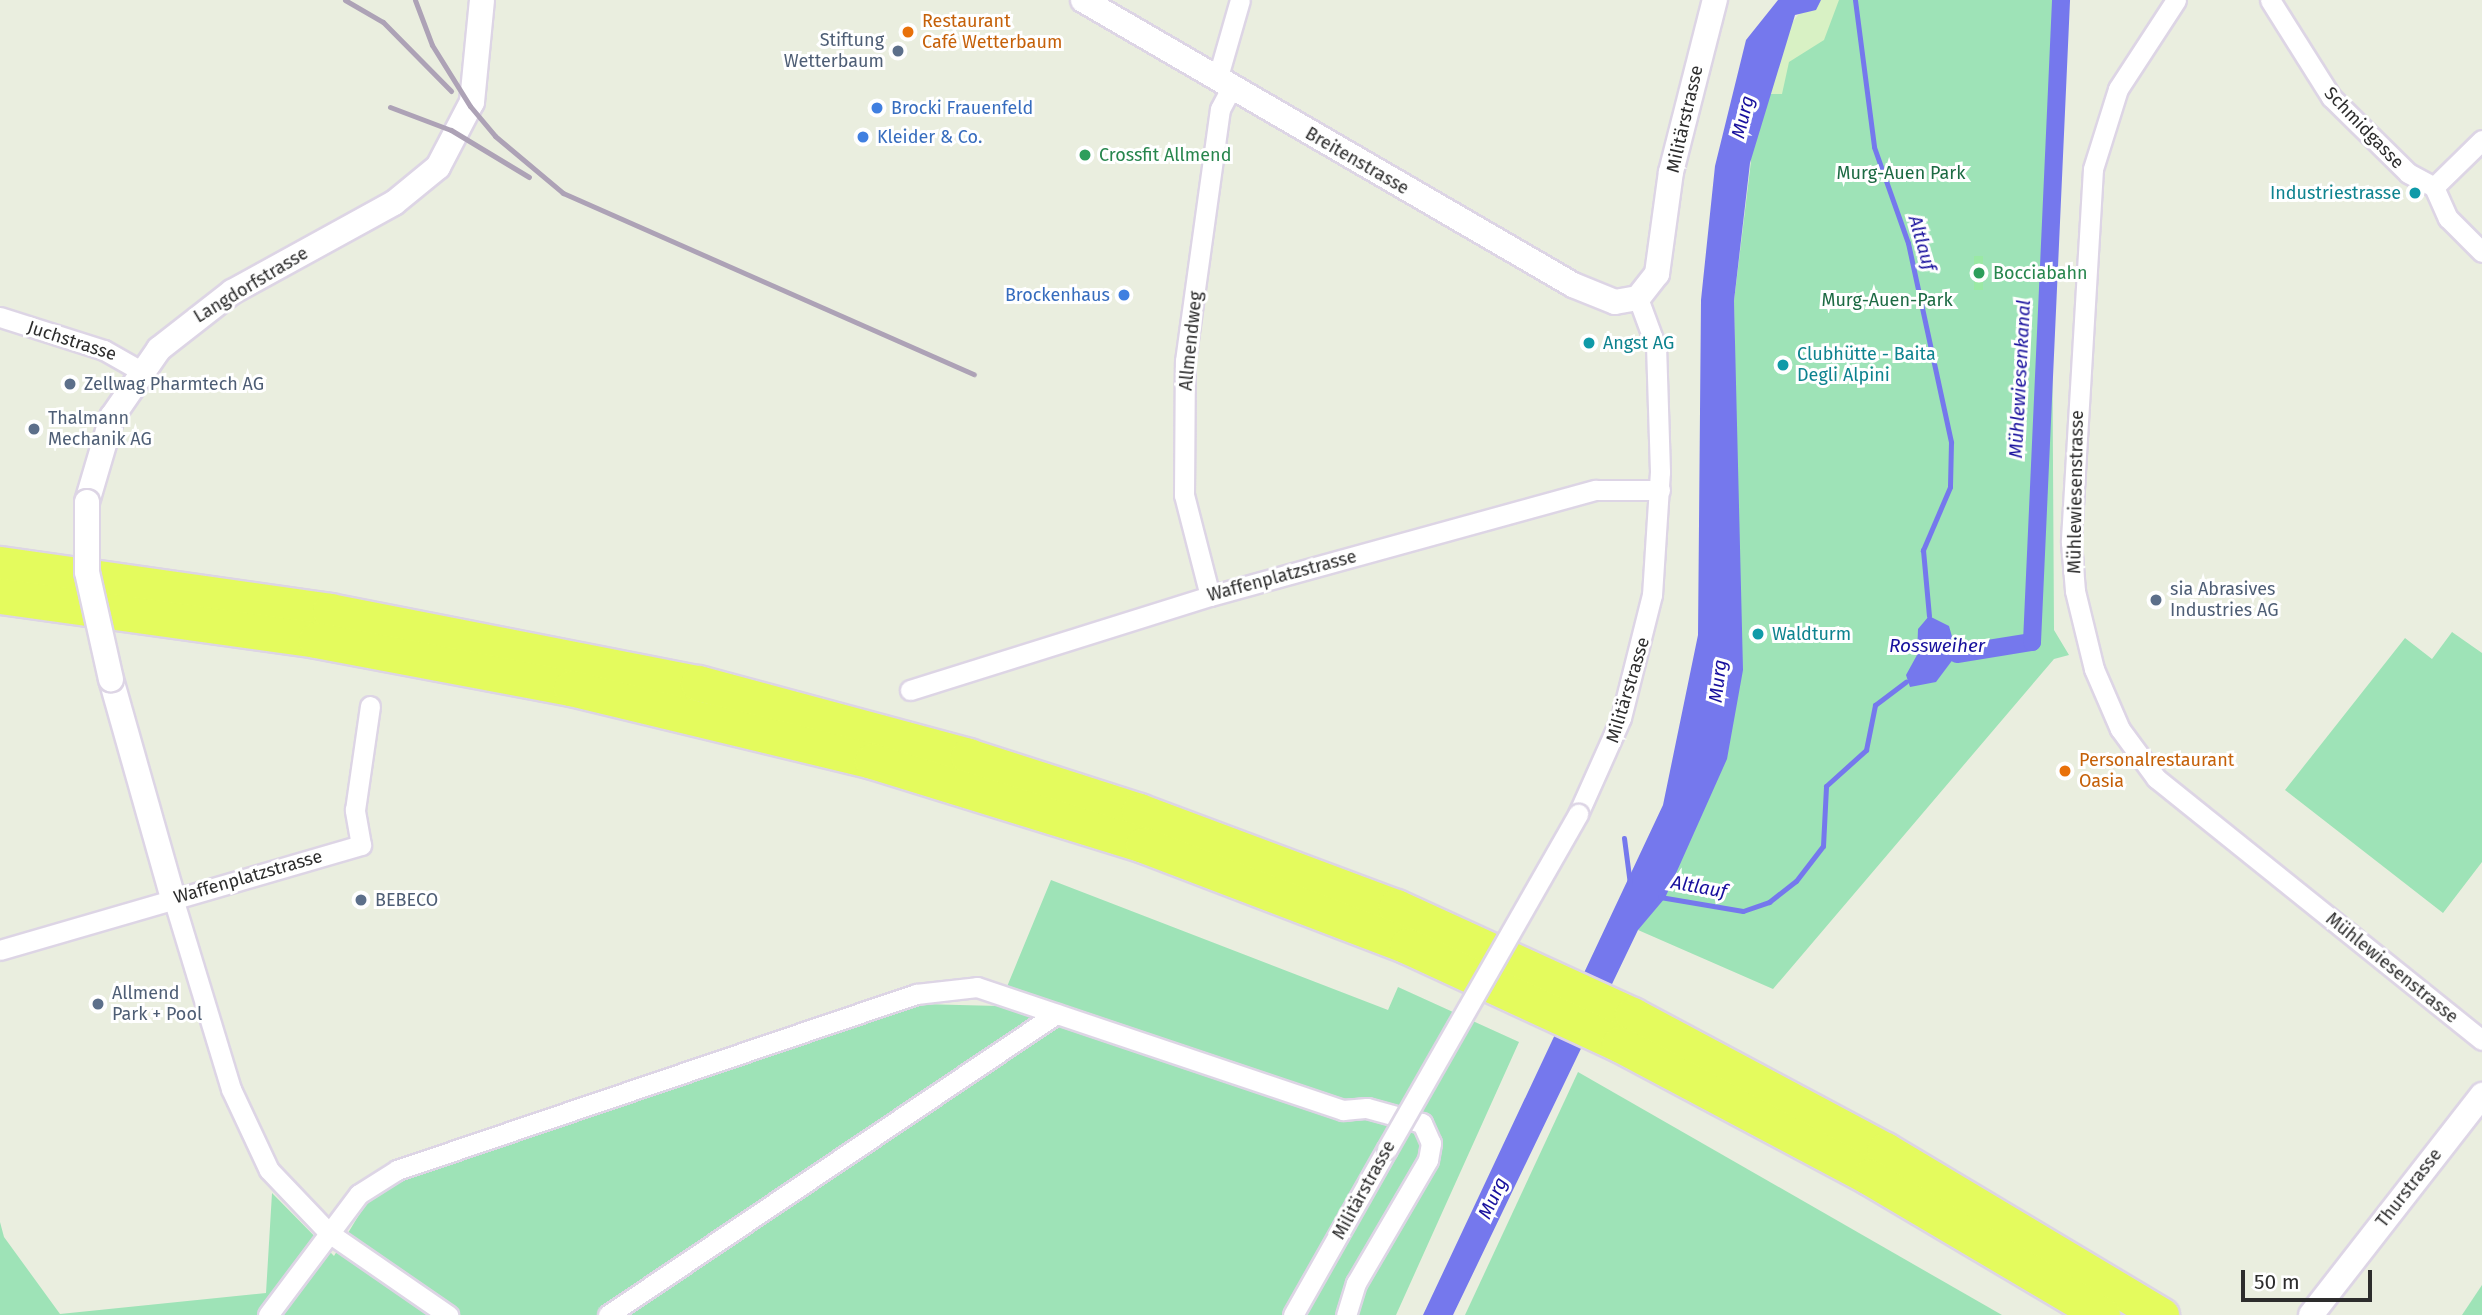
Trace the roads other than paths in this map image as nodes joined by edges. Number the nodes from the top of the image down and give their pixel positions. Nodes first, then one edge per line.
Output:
1 (482, 0) edge
2 (1083, 0) edge
3 (1240, 0) edge
4 (1716, 0) edge
5 (2176, 0) edge
6 (2270, 0) edge
7 (1224, 84) junction
8 (2482, 140) edge
9 (2434, 187) junction
10 (2482, 252) edge
11 (1638, 298) junction
12 (0, 317) edge
13 (141, 371) junction
14 (1660, 490) junction
15 (0, 564) edge
16 (0, 596) edge
17 (1210, 596) junction
18 (0, 608) edge
19 (102, 609) junction
20 (910, 690) dead end
21 (370, 706) dead end
22 (173, 898) junction
23 (0, 950) edge
24 (1539, 988) junction
25 (1056, 1014) junction
26 (1626, 1029) junction
27 (2482, 1040) edge
28 (2482, 1095) edge
29 (329, 1233) junction
30 (268, 1315) edge
31 (448, 1315) edge
32 (608, 1315) edge
33 (1293, 1315) edge
34 (1346, 1315) edge
35 (2102, 1315) edge
36 (2161, 1315) edge
37 (2311, 1315) edge

1 - 13 street, Langdorfstrasse
2 - 7 street, Breitenstrasse
3 - 7 street, Allmendweg
4 - 11 street, Militärstrasse
5 - 27 street, Mühlewiesenstrasse
6 - 9 street, Schmidgasse
7 - 11 street, Breitenstrasse
7 - 17 street, Allmendweg
8 - 9 street
9 - 10 street
11 - 14 street, Militärstrasse
12 - 13 street, Juchstrasse
13 - 22 street, Langdorfstrasse, bridge
14 - 17 street, Waffenplatzstrasse
14 - 33 street, Militärstrasse, bridge
15 - 24 highway
16 - 19 highway
17 - 20 street, Waffenplatzstrasse
18 - 19 highway
19 - 24 highway
21 - 22 street, Waffenplatzstrasse
22 - 23 street, Waffenplatzstrasse
22 - 29 street
24 - 26 highway
25 - 29 street
25 - 32 street
25 - 34 street
26 - 35 highway
26 - 36 highway
28 - 37 street, Thurstrasse
29 - 30 street
29 - 31 street

